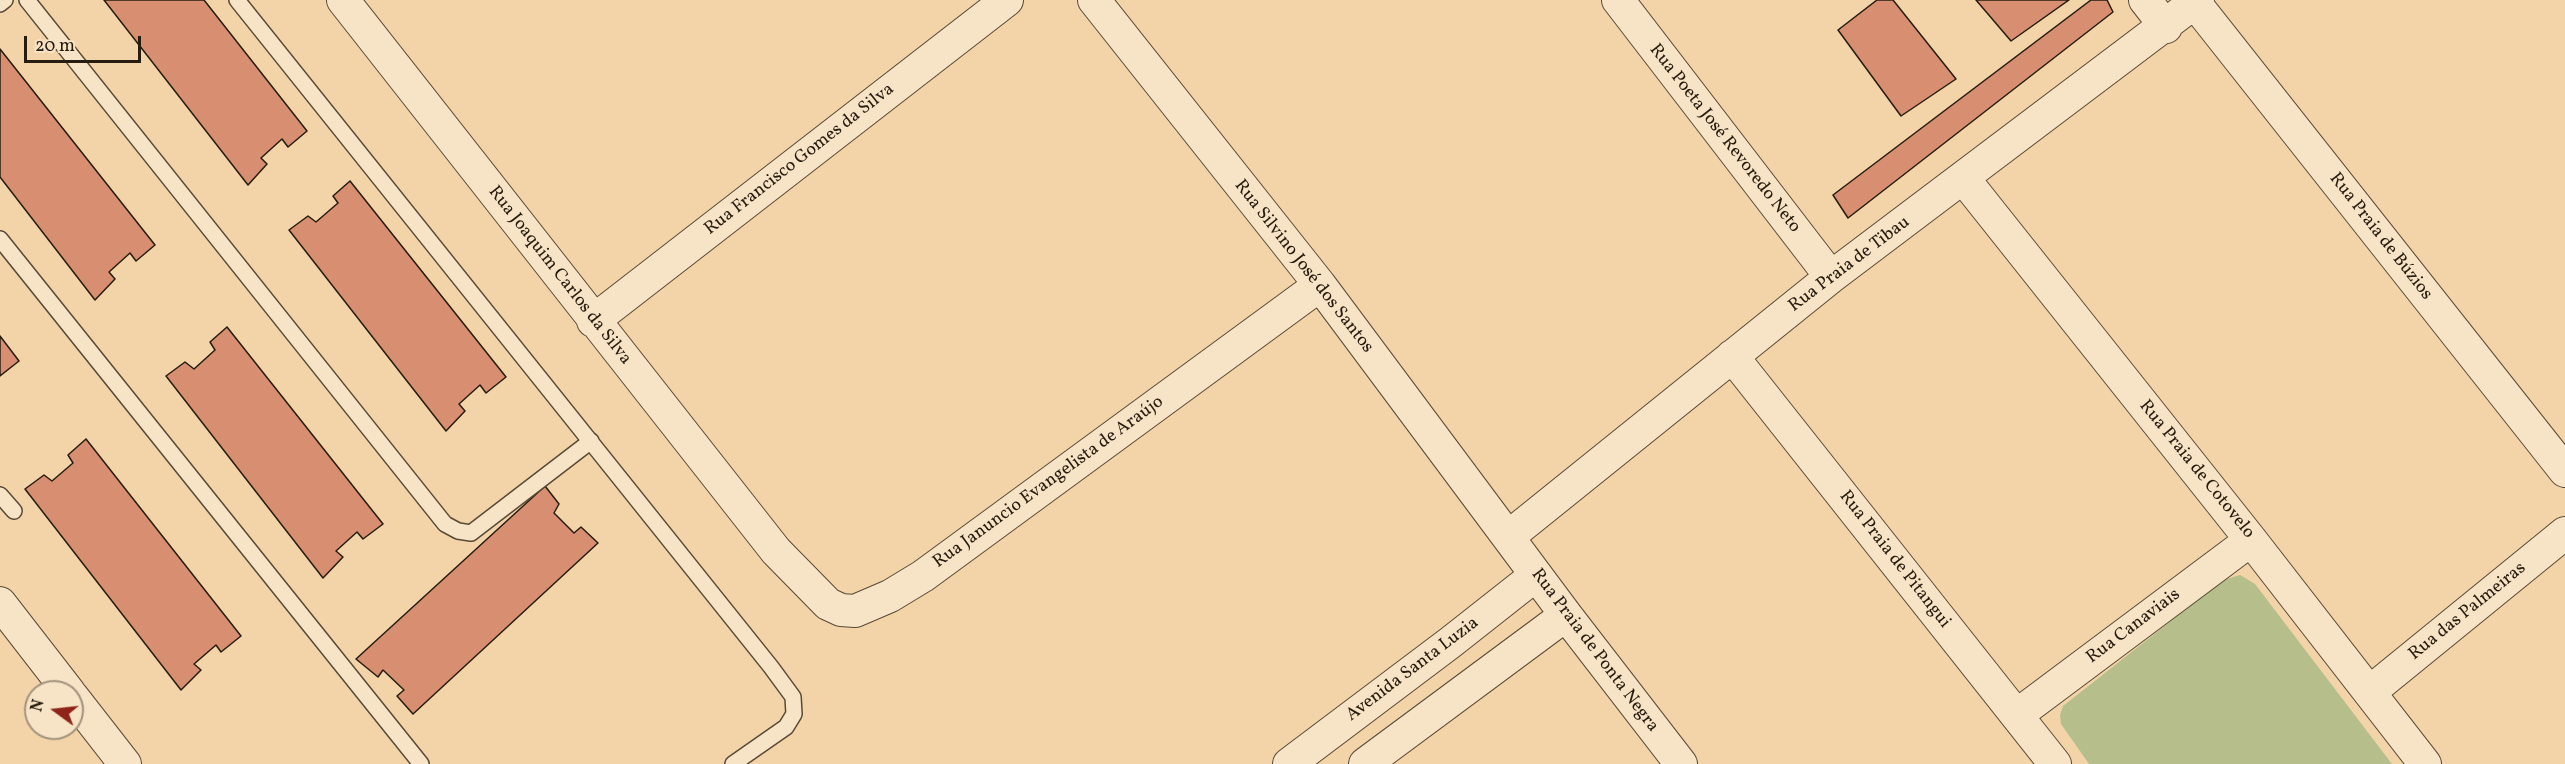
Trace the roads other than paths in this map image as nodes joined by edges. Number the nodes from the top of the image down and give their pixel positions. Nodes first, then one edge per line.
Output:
1 (5, 0) edge
2 (27, 0) edge
3 (237, 0) edge
4 (343, 0) edge
5 (1006, 0) edge
6 (1094, 0) edge
7 (1618, 0) edge
8 (2145, 0) edge
9 (2196, 1) edge
10 (0, 4) edge
11 (2166, 27) junction
12 (1964, 179) junction
13 (0, 239) edge
14 (1831, 277) junction
15 (1320, 285) junction
16 (593, 321) junction
17 (1732, 356) junction
18 (591, 441) junction
19 (2562, 460) edge
20 (0, 495) edge
21 (14, 511) dead end
22 (2565, 533) edge
23 (1508, 537) junction
24 (2251, 540) junction
25 (776, 551) joint
26 (1536, 575) junction
27 (0, 603) edge
28 (1566, 615) junction
29 (60, 680) edge
30 (2371, 691) junction
31 (84, 711) edge
32 (2017, 715) junction
33 (125, 764) edge
34 (421, 764) edge
35 (733, 764) edge
36 (1289, 764) edge
37 (1365, 764) edge
38 (1681, 764) edge
39 (2055, 764) edge
40 (2425, 764) edge

1 - 10 lane
2 - 18 lane
3 - 18 lane
4 - 16 street, Rua Joaquim Carlos da Silva
5 - 16 street, Rua Francisco Gomes da Silva
6 - 15 street, Rua Silvino José dos Santos
7 - 14 street, Rua Poeta José Revoredo Neto
8 - 11 street
9 - 11 street, Rua Praia de Tibau
9 - 19 street, Rua Praia de Búzios
11 - 12 street, Rua Praia de Tibau
12 - 14 street, Rua Praia de Tibau
12 - 24 street, Rua Praia de Cotovelo
13 - 34 lane
14 - 17 street, Rua Praia de Tibau
15 - 23 street, Rua Silvino José dos Santos
15 - 25 street, Rua Januncio Evangelista de Araújo
16 - 25 street, Rua Joaquim Carlos da Silva
17 - 23 street, Rua Praia de Tibau
17 - 32 street, Rua Praia de Pitangui
18 - 35 lane
20 - 21 lane
22 - 30 street, Rua das Palmeiras
23 - 26 street, Rua Praia de Ponta Negra
24 - 30 street, Rua Praia de Cotovelo
24 - 32 street, Rua Canaviais
26 - 28 street, Rua Praia de Ponta Negra
26 - 36 street, Avenida Santa Luzia
27 - 29 street
28 - 37 street
28 - 38 street, Rua Praia de Ponta Negra
30 - 40 street, Rua Praia de Cotovelo
31 - 33 street
32 - 39 street, Rua Praia de Pitangui

